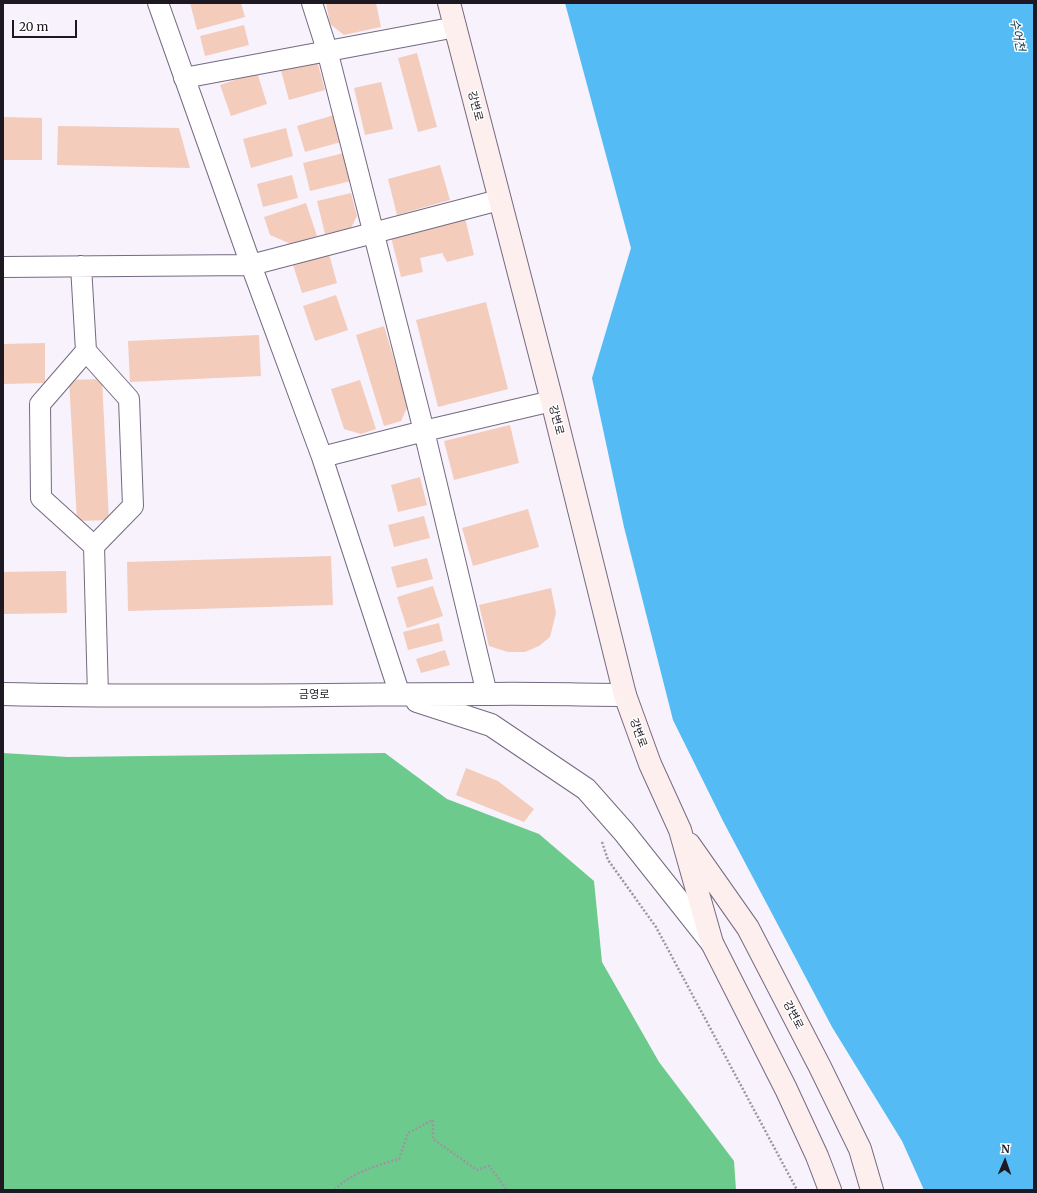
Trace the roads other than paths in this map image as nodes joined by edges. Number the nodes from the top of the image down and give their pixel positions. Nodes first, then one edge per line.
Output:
1 (158, 3) edge
2 (312, 3) edge
3 (450, 3) edge
4 (456, 27) junction
5 (327, 50) junction
6 (184, 78) junction
7 (499, 200) junction
8 (373, 233) junction
9 (251, 265) junction
10 (81, 266) junction
11 (3, 267) edge
12 (86, 351) junction
13 (552, 401) junction
14 (424, 431) junction
15 (322, 457) junction
16 (94, 546) junction
17 (3, 694) edge
18 (488, 694) junction
19 (400, 695) junction
20 (624, 695) junction
21 (98, 696) junction
22 (680, 830) junction
23 (712, 943) junction
24 (830, 1190) edge
25 (872, 1190) edge

1 - 6 street
2 - 5 street
3 - 4 main road, 강변로
4 - 5 street
4 - 7 main road, 강변로
5 - 6 street
5 - 8 street
6 - 9 street
7 - 8 street
7 - 13 main road, 강변로
8 - 9 street
8 - 14 street
9 - 10 street
9 - 15 street
10 - 11 street
10 - 12 street
12 - 16 street
12 - 16 street
13 - 14 street
13 - 20 main road, 강변로
14 - 15 street
14 - 18 street
15 - 19 street
16 - 21 street
17 - 21 street, 금영로
18 - 19 street, 금영로
18 - 20 street, 금영로
19 - 21 street, 금영로
19 - 23 street
20 - 22 main road, 강변로
22 - 23 main road, 강변로
22 - 25 main road, 강변로
23 - 24 main road, 강변로

